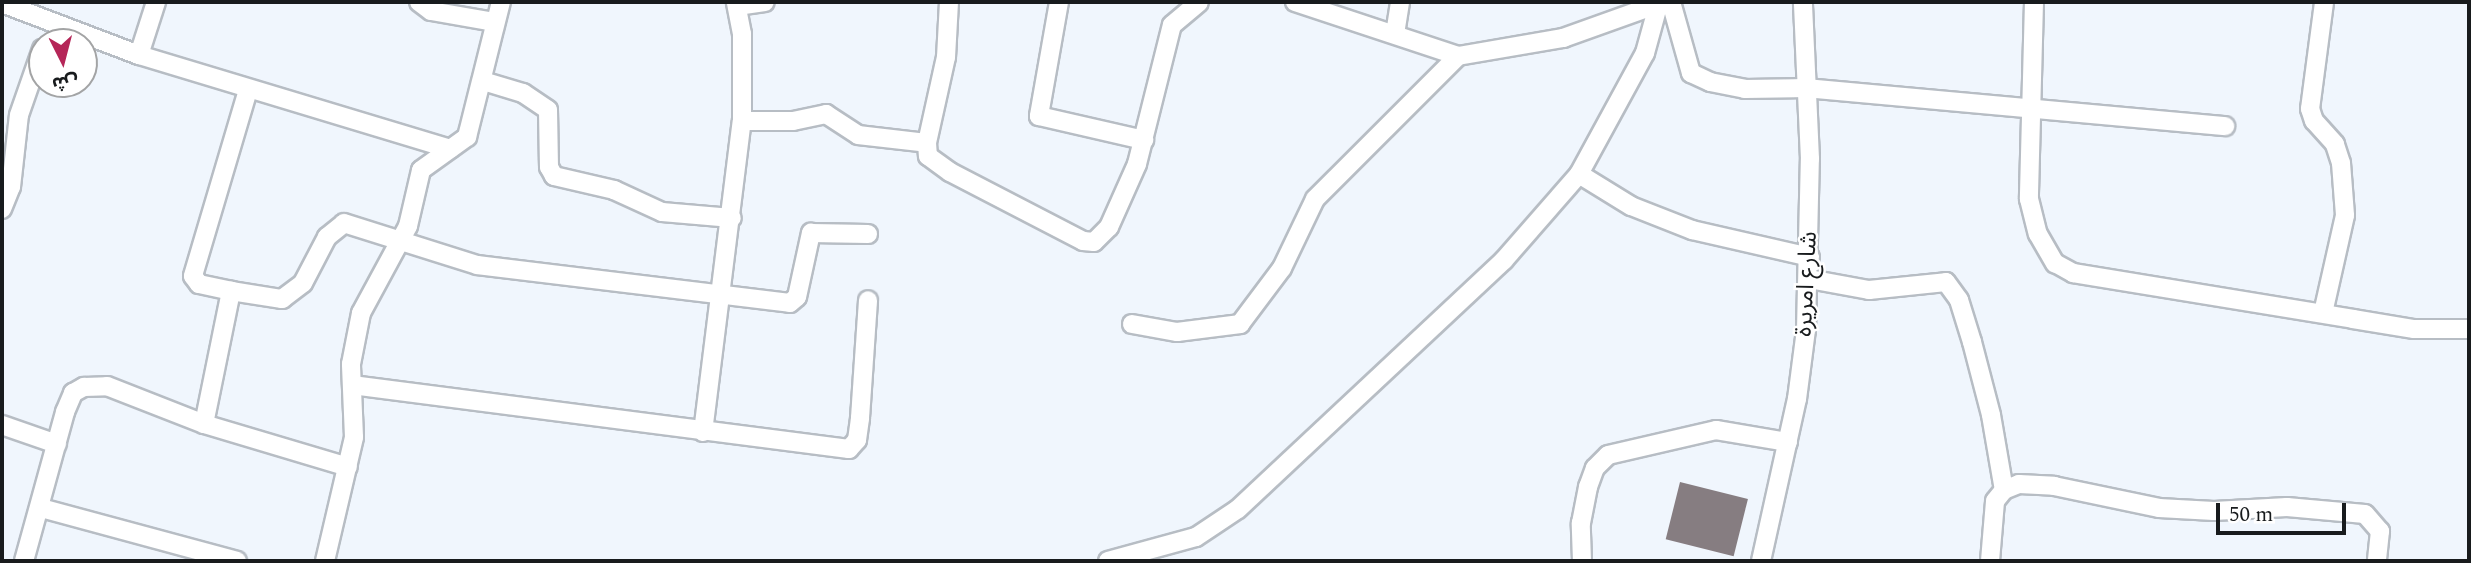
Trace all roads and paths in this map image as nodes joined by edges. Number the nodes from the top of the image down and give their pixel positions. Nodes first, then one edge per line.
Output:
1 (156, 2) edge
2 (419, 2) edge
3 (501, 2) edge
4 (765, 2) edge
5 (949, 2) edge
6 (1059, 2) edge
7 (1199, 2) edge
8 (1295, 2) edge
9 (1400, 2) edge
10 (1803, 2) edge
11 (2034, 2) edge
12 (2325, 2) edge
13 (2, 3) edge
14 (1663, 3) edge
15 (736, 4) edge
16 (51, 21) junction
17 (495, 22) junction
18 (49, 28) edge
19 (1395, 34) junction
20 (139, 55) junction
21 (1458, 56) junction
22 (483, 82) junction
23 (28, 84) edge
24 (1806, 88) junction
25 (247, 90) junction
26 (2028, 107) junction
27 (742, 121) junction
28 (2225, 126) dead end
29 (9, 131) edge
30 (1144, 140) junction
31 (926, 143) junction
32 (450, 149) junction
33 (1579, 174) junction
34 (2, 209) edge
35 (732, 218) junction
36 (868, 234) dead end
37 (401, 238) junction
38 (1810, 257) junction
39 (1809, 279) junction
40 (231, 291) junction
41 (720, 294) junction
42 (868, 300) dead end
43 (2323, 313) junction
44 (1132, 324) dead end
45 (2469, 328) edge
46 (352, 385) junction
47 (204, 424) junction
48 (2, 425) edge
49 (703, 432) junction
50 (1788, 442) junction
51 (57, 444) junction
52 (348, 467) junction
53 (2004, 490) junction
54 (41, 508) junction
55 (24, 561) edge
56 (237, 561) edge
57 (325, 561) edge
58 (1108, 561) edge
59 (1582, 561) edge
60 (1760, 561) edge
61 (1990, 561) edge
62 (2377, 561) edge

1 - 20 street
2 - 17 street
3 - 17 street
4 - 15 street
5 - 31 street
6 - 30 street
7 - 30 street
8 - 19 street
9 - 19 street
10 - 24 street, شارع امريرة
11 - 26 street
12 - 43 street
13 - 16 street
14 - 21 street
14 - 24 street
14 - 33 street
15 - 27 street
16 - 18 street
16 - 20 street
17 - 22 street
19 - 21 street
20 - 25 street
21 - 44 street
22 - 32 street
22 - 35 street
23 - 29 street
24 - 26 street
24 - 38 street, شارع امريرة
25 - 32 street
25 - 40 street
26 - 28 street
26 - 43 street
27 - 31 street
27 - 35 street
29 - 34 street
30 - 31 street
32 - 37 street
33 - 38 street
33 - 58 street
35 - 41 street
36 - 41 street
37 - 40 street
37 - 41 street
37 - 46 street
38 - 39 street, شارع امريرة
39 - 50 street, شارع امريرة
39 - 53 street
40 - 47 street
41 - 49 street
42 - 49 street
43 - 45 street
46 - 49 street
46 - 52 street
47 - 51 street
47 - 52 street
48 - 51 street
50 - 59 street
50 - 60 street, شارع امريرة
51 - 54 street
52 - 57 street
53 - 61 street
53 - 62 street
54 - 55 street
54 - 56 street

